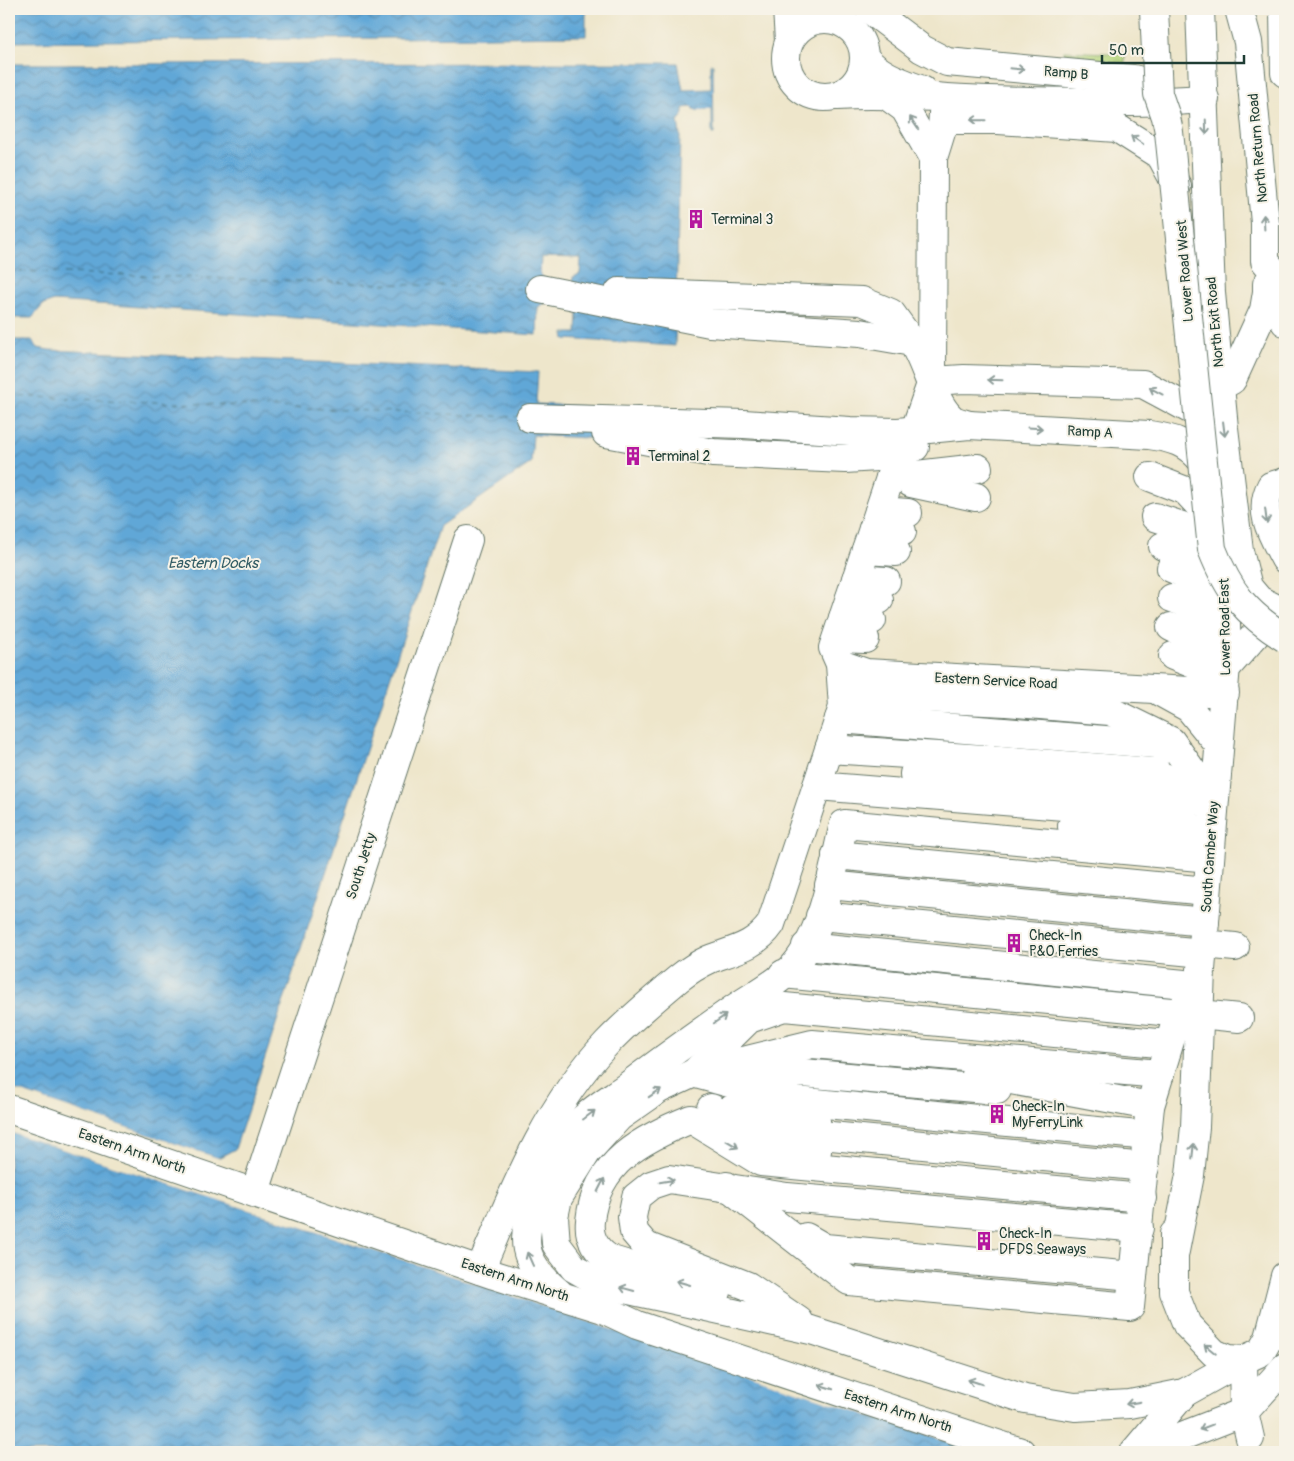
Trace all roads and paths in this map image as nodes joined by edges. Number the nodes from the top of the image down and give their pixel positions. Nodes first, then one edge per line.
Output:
1 (787, 9) edge
2 (869, 9) edge
3 (1154, 9) edge
4 (1158, 9) edge
5 (1200, 9) edge
6 (1239, 9) edge
7 (1248, 9) edge
8 (1274, 9) edge
9 (1284, 9) edge
10 (850, 27) junction
11 (789, 41) junction
12 (1248, 42) junction
13 (918, 46) junction
14 (865, 58) junction
15 (1284, 62) edge
16 (886, 95) junction
17 (837, 96) junction
18 (1160, 98) junction
19 (1205, 98) junction
20 (943, 109) junction
21 (933, 158) junction
22 (1178, 189) junction
23 (1279, 292) edge
24 (1285, 322) edge
25 (912, 342) junction
26 (932, 381) junction
27 (1205, 400) junction
28 (969, 424) junction
29 (910, 440) junction
30 (1202, 461) junction
31 (977, 482) dead end
32 (1285, 482) edge
33 (468, 540) dead end
34 (1222, 552) junction
35 (1285, 559) edge
36 (1165, 571) junction
37 (859, 574) junction
38 (887, 576) junction
39 (1226, 590) junction
40 (1285, 615) edge
41 (1285, 638) edge
42 (1226, 673) junction
43 (1153, 689) junction
44 (1219, 745) junction
45 (829, 749) junction
46 (818, 908) junction
47 (1197, 917) junction
48 (1235, 947) dead end
49 (760, 990) junction
50 (1239, 1018) dead end
51 (694, 1073) junction
52 (796, 1101) junction
53 (9, 1109) edge
54 (701, 1114) junction
55 (727, 1186) junction
56 (255, 1192) junction
57 (1142, 1193) junction
58 (480, 1270) junction
59 (1285, 1276) edge
60 (1174, 1292) junction
61 (561, 1295) junction
62 (603, 1309) junction
63 (1285, 1327) edge
64 (811, 1330) junction
65 (1252, 1356) junction
66 (1285, 1367) edge
67 (1184, 1393) junction
68 (1244, 1412) junction
69 (1250, 1438) dead end
70 (1022, 1452) edge
71 (1134, 1452) edge
72 (1141, 1452) edge

1 - 11 lane
2 - 13 lane
3 - 18 lane, bridge
4 - 18 lane, Lower Road West
5 - 19 lane, North Exit Road
6 - 12 lane, North Return Road
7 - 12 lane
8 - 15 lane
9 - 15 lane
10 - 11 lane
10 - 13 lane
10 - 14 lane
11 - 17 lane
23 -> 12 lane, North Return Road
13 -> 18 lane, Ramp B
14 - 17 lane
14 - 20 lane
16 - 17 lane
16 - 20 lane
21 -> 16 lane
18 - 19 lane
18 - 20 lane
18 - 22 lane, Lower Road West
18 - 30 lane, bridge
19 -> 27 lane, North Exit Road
20 - 21 lane
22 -> 20 lane
21 - 26 lane
22 - 27 lane, Lower Road West
23 - 24 lane
23 - 27 lane
25 - 25 lane
25 - 26 lane
27 -> 26 lane
26 - 28 lane
26 - 29 lane
27 - 34 lane, Lower Road West
27 -> 40 lane, North Exit Road
28 - 29 lane
28 -> 30 lane, Ramp A
29 - 29 lane
29 - 37 lane
30 - 41 lane, bridge
31 - 37 lane
32 -> 35 lane
33 - 56 lane, South Jetty
34 - 36 lane
34 - 39 lane, Lower Road East
36 - 39 lane
36 - 39 lane
36 - 42 lane
36 - 42 lane
36 - 42 lane
37 - 38 lane
37 - 38 lane
37 - 38 lane
37 - 43 lane, Eastern Service Road
37 - 45 lane
39 - 42 lane, Lower Road East
40 - 42 lane
42 - 43 lane, Eastern Service Road
42 - 44 lane, South Camber Way
43 - 44 lane, Eastern Service Road
44 - 47 lane, South Camber Way
45 - 47 lane
45 - 47 lane
45 - 47 lane
45 - 47 lane
45 - 58 lane
46 - 47 lane
46 - 47 lane
46 - 47 lane
46 - 47 lane
46 - 49 lane
47 - 48 lane
47 - 49 lane
47 - 50 lane
47 - 51 lane
47 - 51 lane
47 - 57 lane
60 -> 47 lane, South Camber Way
47 - 60 lane, South Camber Way
61 -> 49 lane
51 - 52 lane
51 - 57 lane
64 -> 51 lane
52 - 54 lane
52 - 57 lane
53 - 56 lane, Eastern Arm North
54 - 57 lane
54 -> 57 lane
64 -> 54 lane
55 - 57 lane
55 - 57 lane
55 - 57 lane
64 -> 55 lane
56 - 58 lane, Eastern Arm North
58 - 61 lane, Eastern Arm North
59 - 65 lane
65 -> 60 lane, South Camber Way
61 - 62 lane, Eastern Arm North
62 - 64 lane
70 -> 62 lane, Eastern Arm North
63 - 65 lane
67 -> 64 lane
65 - 67 lane
65 - 68 lane
66 - 68 lane
67 - 71 lane
68 - 69 lane
68 -> 72 lane

